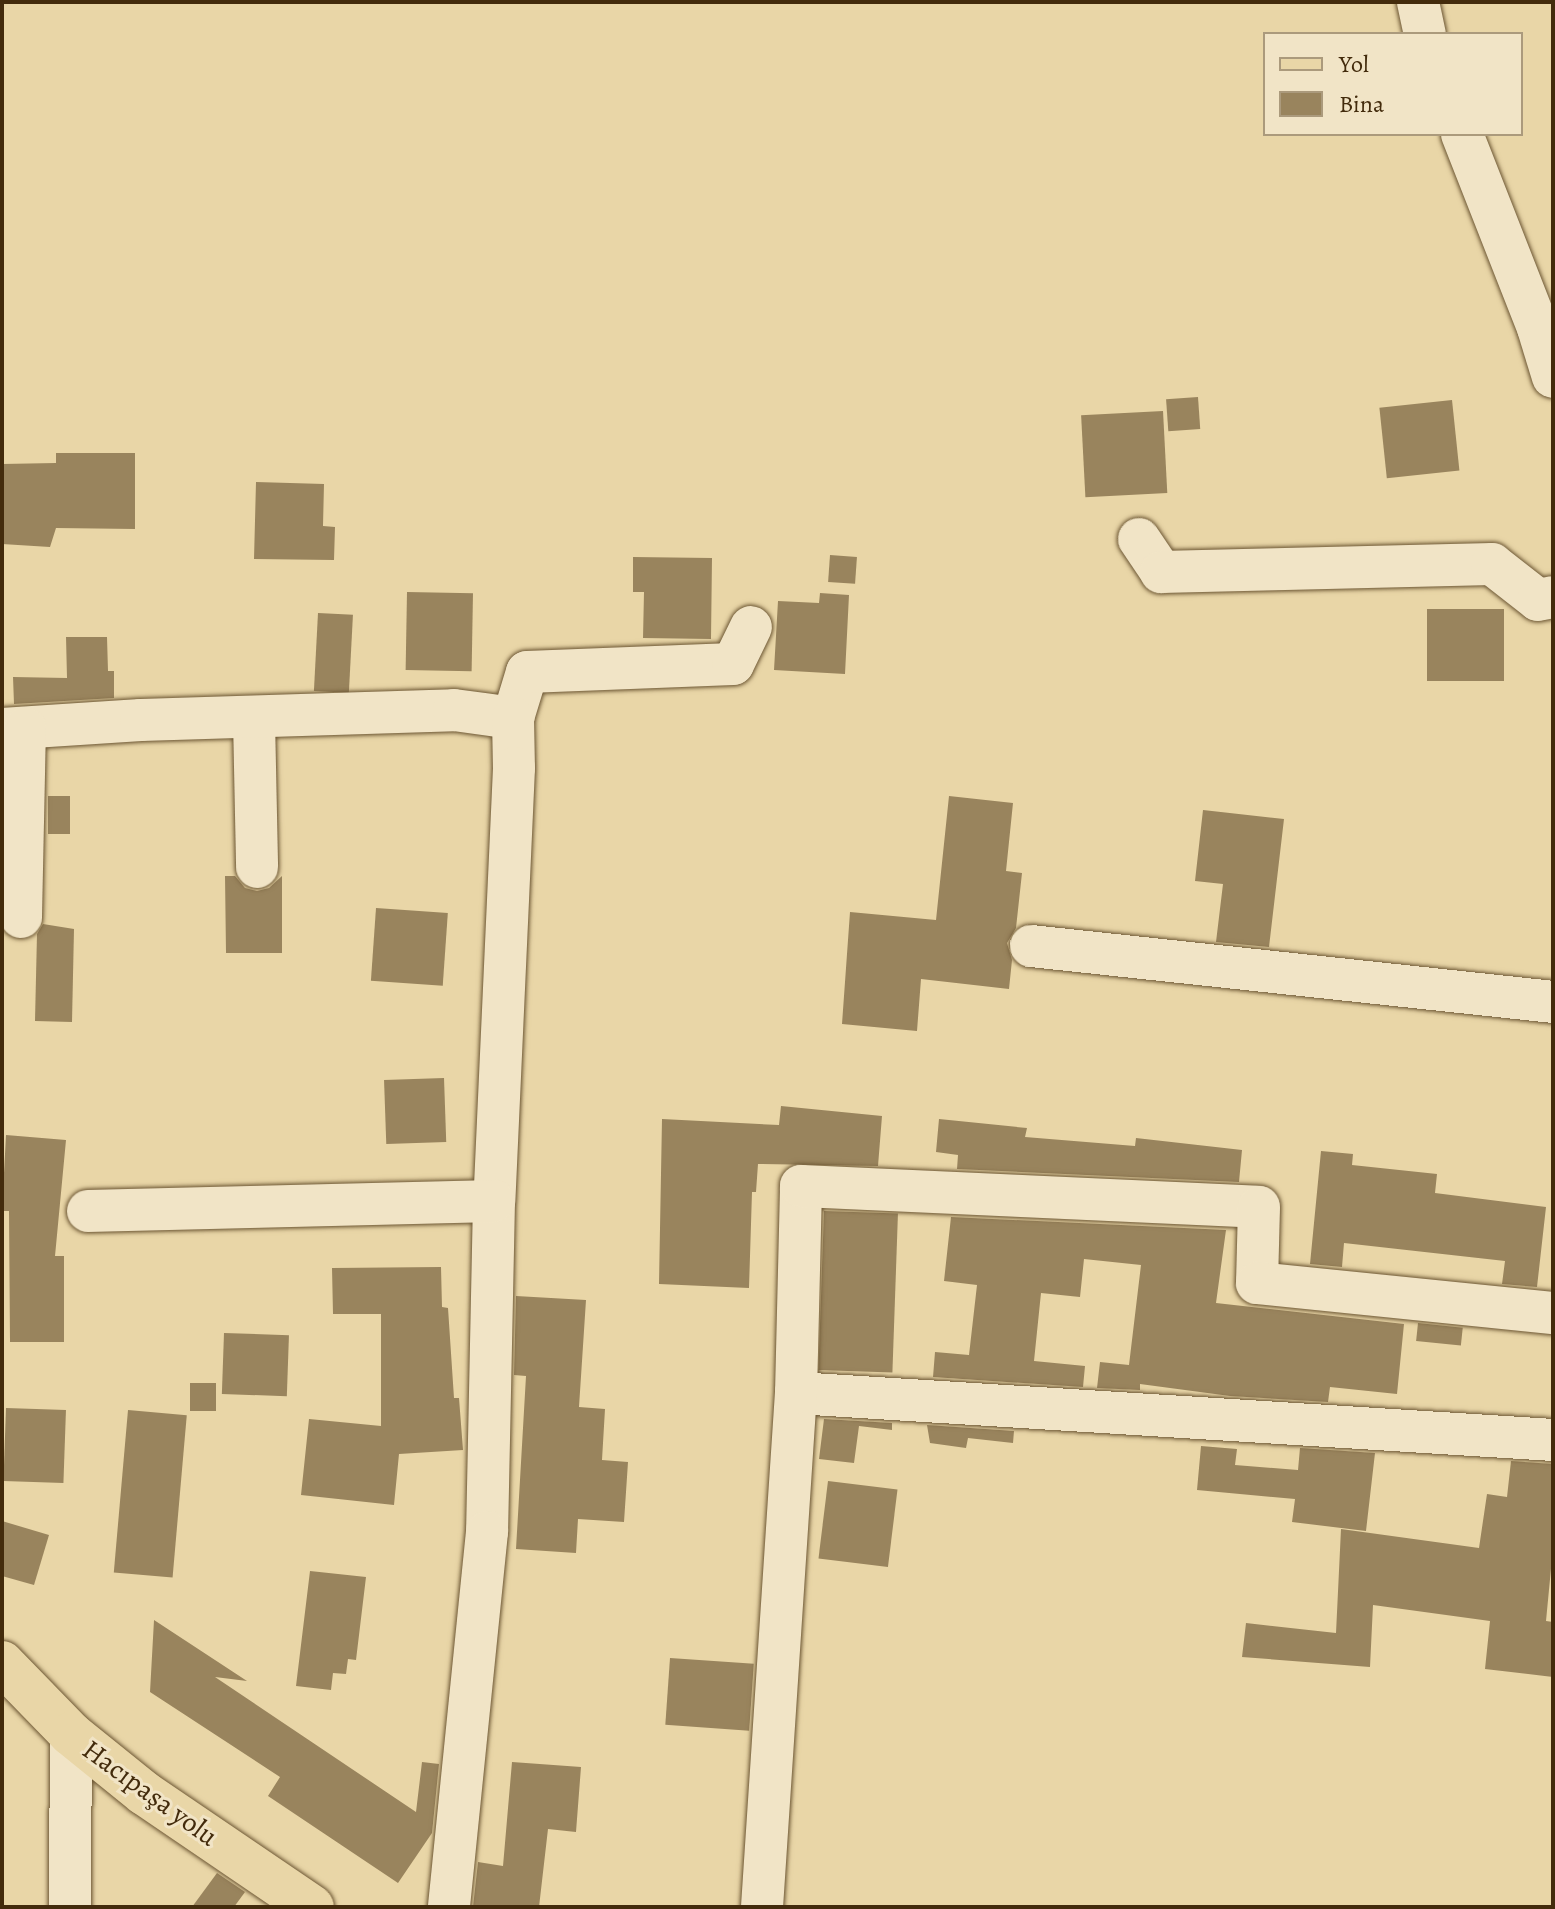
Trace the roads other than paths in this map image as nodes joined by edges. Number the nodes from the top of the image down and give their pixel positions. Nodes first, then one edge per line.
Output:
1 (1418, 2) edge
2 (1425, 32) edge
3 (1463, 136) edge
4 (1546, 329) edge
5 (1553, 377) edge
6 (1139, 539) dead end
7 (1553, 597) edge
8 (751, 627) dead end
9 (513, 718) junction
10 (254, 719) junction
11 (14, 729) edge
12 (257, 867) dead end
13 (21, 917) dead end
14 (1031, 946) dead end
15 (1553, 1002) edge
16 (494, 1201) junction
17 (88, 1211) dead end
18 (1553, 1313) edge
19 (796, 1393) junction
20 (1553, 1440) edge
21 (2, 1663) edge
22 (71, 1734) junction
23 (70, 1907) edge
24 (312, 1907) edge
25 (449, 1907) edge
26 (762, 1907) edge

1 - 2 street
3 - 4 street
4 - 5 street
6 - 7 street
8 - 9 street
9 - 10 street
9 - 16 street
10 - 11 street
10 - 12 street
11 - 13 street
14 - 15 street
16 - 17 street
16 - 25 street
18 - 19 street
19 - 20 street
19 - 26 street
21 - 22 main road, Hacıpaşa yolu
22 - 23 street
22 - 24 main road, Hacıpaşa yolu

